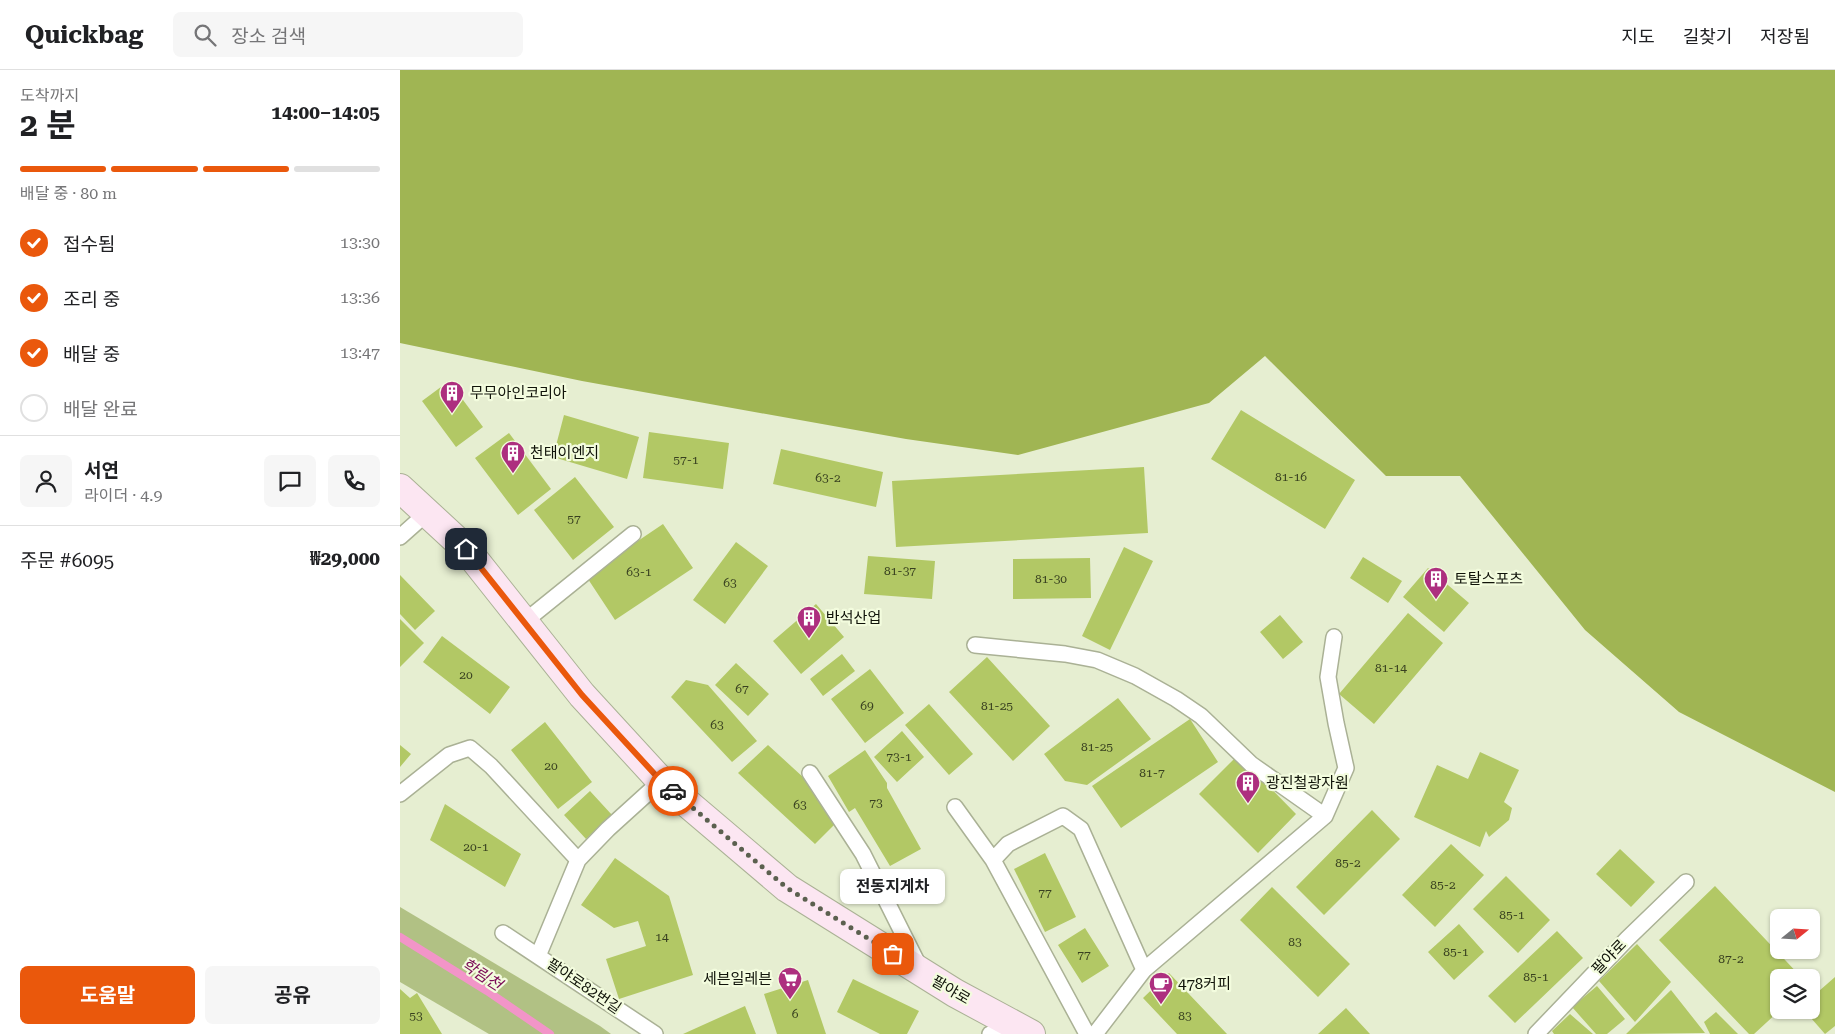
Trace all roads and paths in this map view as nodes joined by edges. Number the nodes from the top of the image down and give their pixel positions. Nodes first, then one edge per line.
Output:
1 (400, 488) edge
2 (427, 513) junction
3 (634, 534) dead end
4 (400, 537) edge
5 (524, 622) junction
6 (1334, 637) dead end
7 (975, 645) dead end
8 (810, 773) dead end
9 (661, 781) junction
10 (400, 794) edge
11 (955, 807) dead end
12 (1325, 816) junction
13 (578, 860) junction
14 (993, 860) junction
15 (1686, 882) dead end
16 (503, 933) dead end
17 (538, 956) junction
18 (1144, 970) junction
19 (923, 974) junction
20 (1012, 1031) edge
21 (655, 1034) edge
22 (1087, 1034) edge
23 (1095, 1034) edge
24 (1536, 1034) edge

1 - 2 street, 팔야로
2 - 4 lane
2 - 5 street, 팔야로
3 - 5 lane
5 - 9 street, 팔야로
6 - 12 lane
7 - 12 lane
8 - 19 lane
9 - 13 lane, 팔야로82번길
9 - 19 street, 팔야로
10 - 13 lane
11 - 14 lane
12 - 18 lane
13 - 17 lane, 팔야로82번길
14 - 18 lane
14 - 22 lane
15 - 24 lane, 팔야로
16 - 17 lane, 팔야로82번길
17 - 21 lane, 팔야로82번길
18 - 23 lane
19 - 20 street, 팔야로

